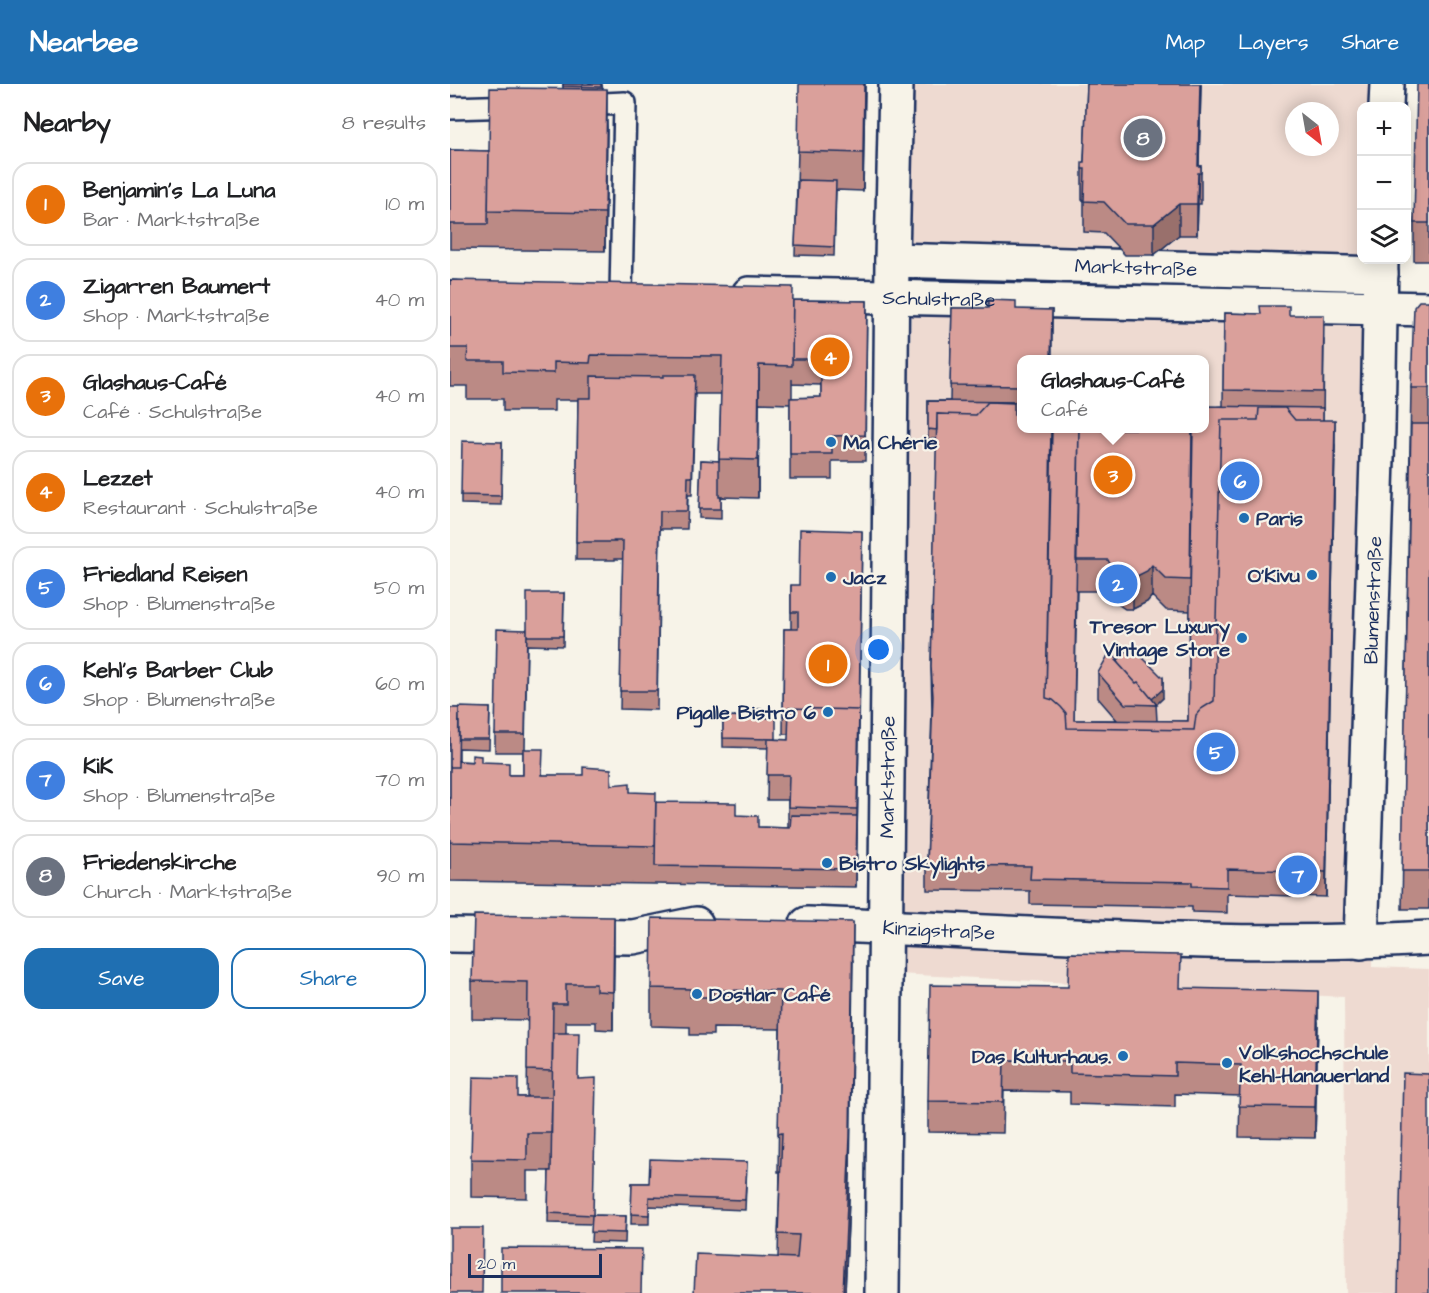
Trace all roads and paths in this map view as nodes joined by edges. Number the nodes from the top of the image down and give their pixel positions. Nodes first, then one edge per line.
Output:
1 (896, 84) edge
2 (1387, 84) edge
3 (1386, 102) edge
4 (558, 105) edge
5 (535, 106) edge
6 (450, 108) edge
7 (892, 260) junction
8 (1381, 267) edge
9 (586, 291) edge
10 (637, 292) joint
11 (716, 294) edge
12 (893, 297) junction
13 (1382, 308) junction
14 (1429, 309) edge
15 (722, 922) edge
16 (781, 924) edge
17 (887, 927) junction
18 (450, 935) edge
19 (1429, 938) edge
20 (1361, 942) junction
21 (882, 1293) edge

1 - 7 street, Marktstraße
2 - 3 street
4 - 10 lane
5 - 6 lane
7 - 8 street, Marktstraße
7 - 12 street, Marktstraße
8 - 13 street, Blumenstraße
9 - 10 street
11 - 12 street, Schulstraße
12 - 13 street, Schulstraße
12 - 17 street, Marktstraße
13 - 14 street, Schulstraße
13 - 20 street, Blumenstraße
15 - 18 street
16 - 17 street, Kinzigstraße
17 - 20 street, Kinzigstraße
17 - 21 street, Marktstraße
19 - 20 street, Kinzigstraße

